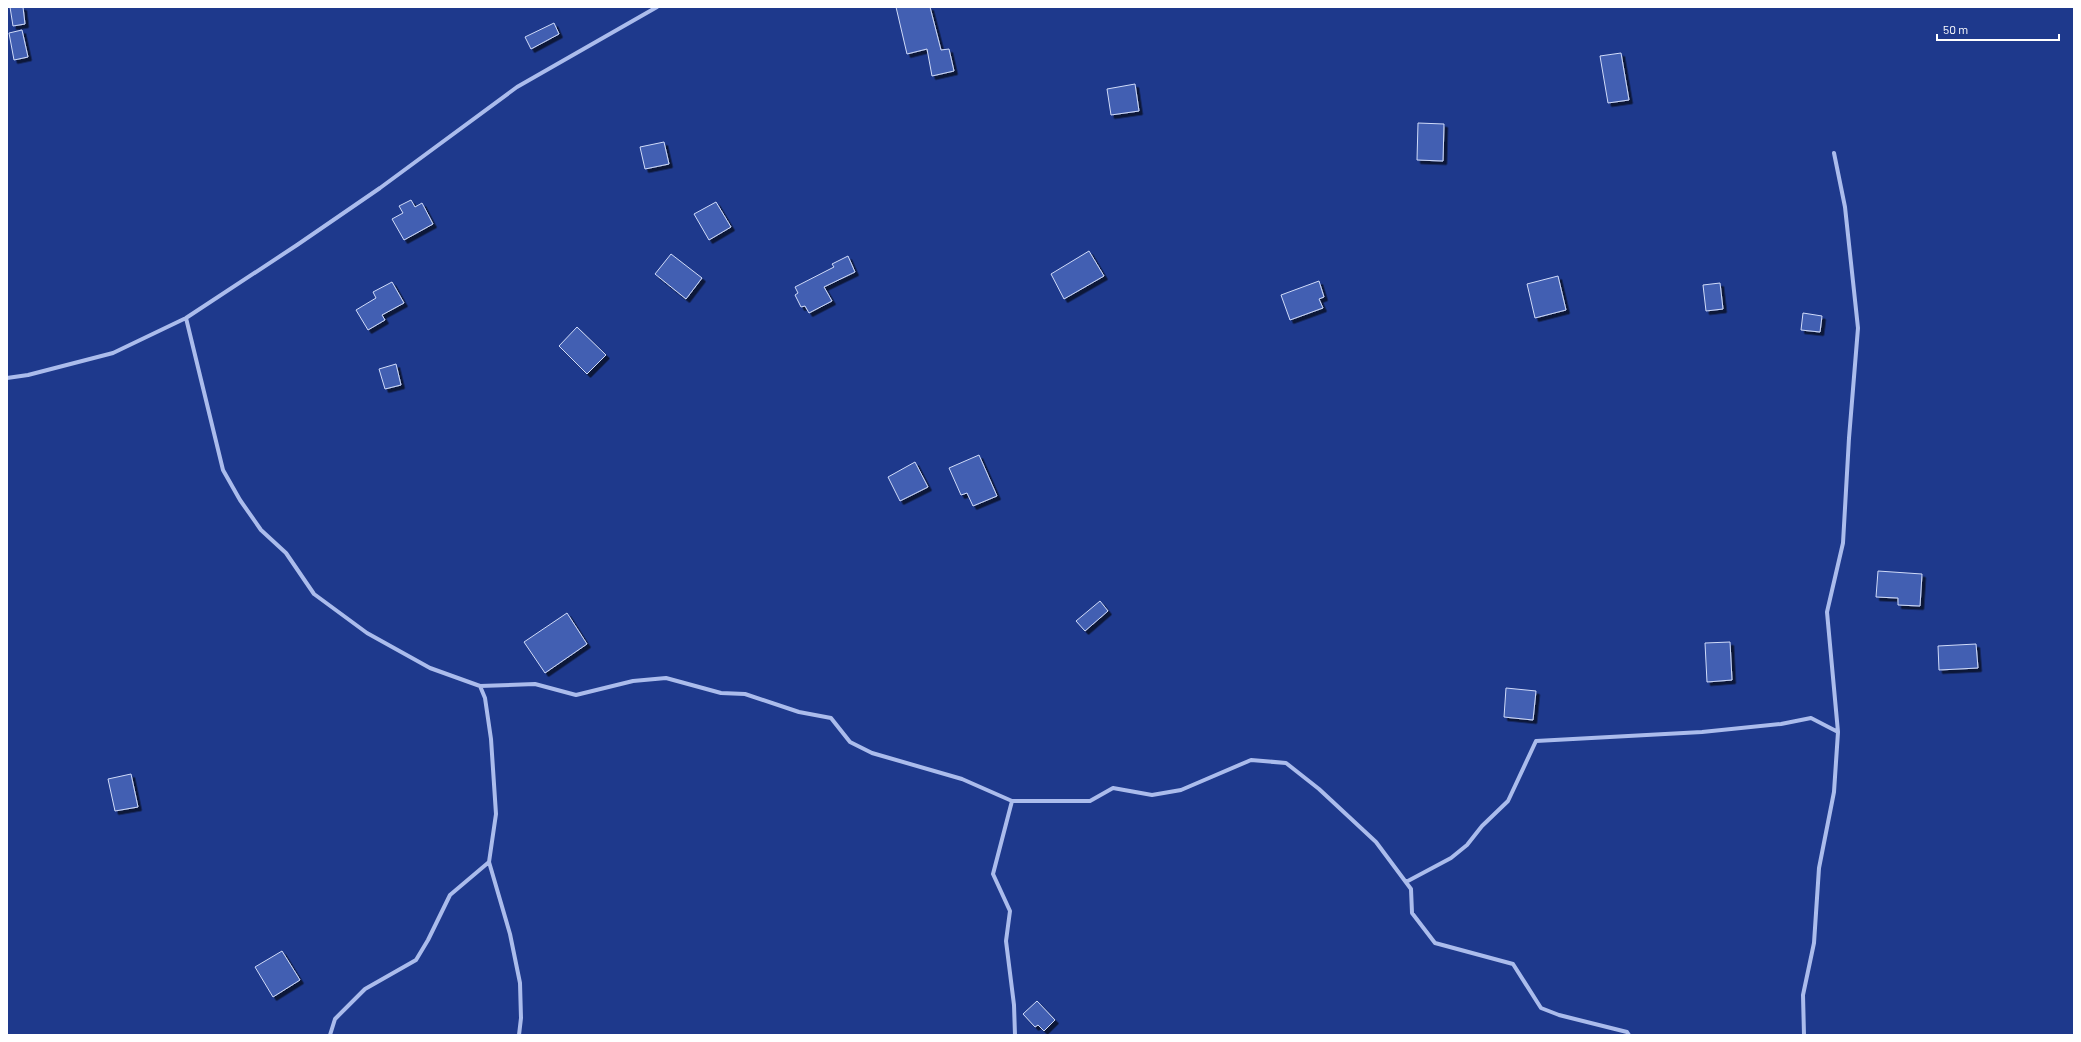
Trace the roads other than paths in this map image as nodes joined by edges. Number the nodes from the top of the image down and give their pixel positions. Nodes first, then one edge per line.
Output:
1 (657, 7) edge
2 (1834, 153) dead end
3 (186, 318) junction
4 (7, 378) edge
5 (480, 686) junction
6 (1838, 732) junction
7 (1012, 801) junction
8 (489, 862) junction
9 (1406, 882) junction
10 (330, 1035) edge
11 (519, 1035) edge
12 (1015, 1035) edge
13 (1629, 1035) edge
14 (1804, 1035) edge

1 - 3 street
2 - 6 street
3 - 4 street
3 - 5 street
5 - 7 street
5 - 8 street
6 - 9 street
6 - 14 street
7 - 9 street
7 - 12 street
8 - 10 street
8 - 11 street
9 - 13 street

